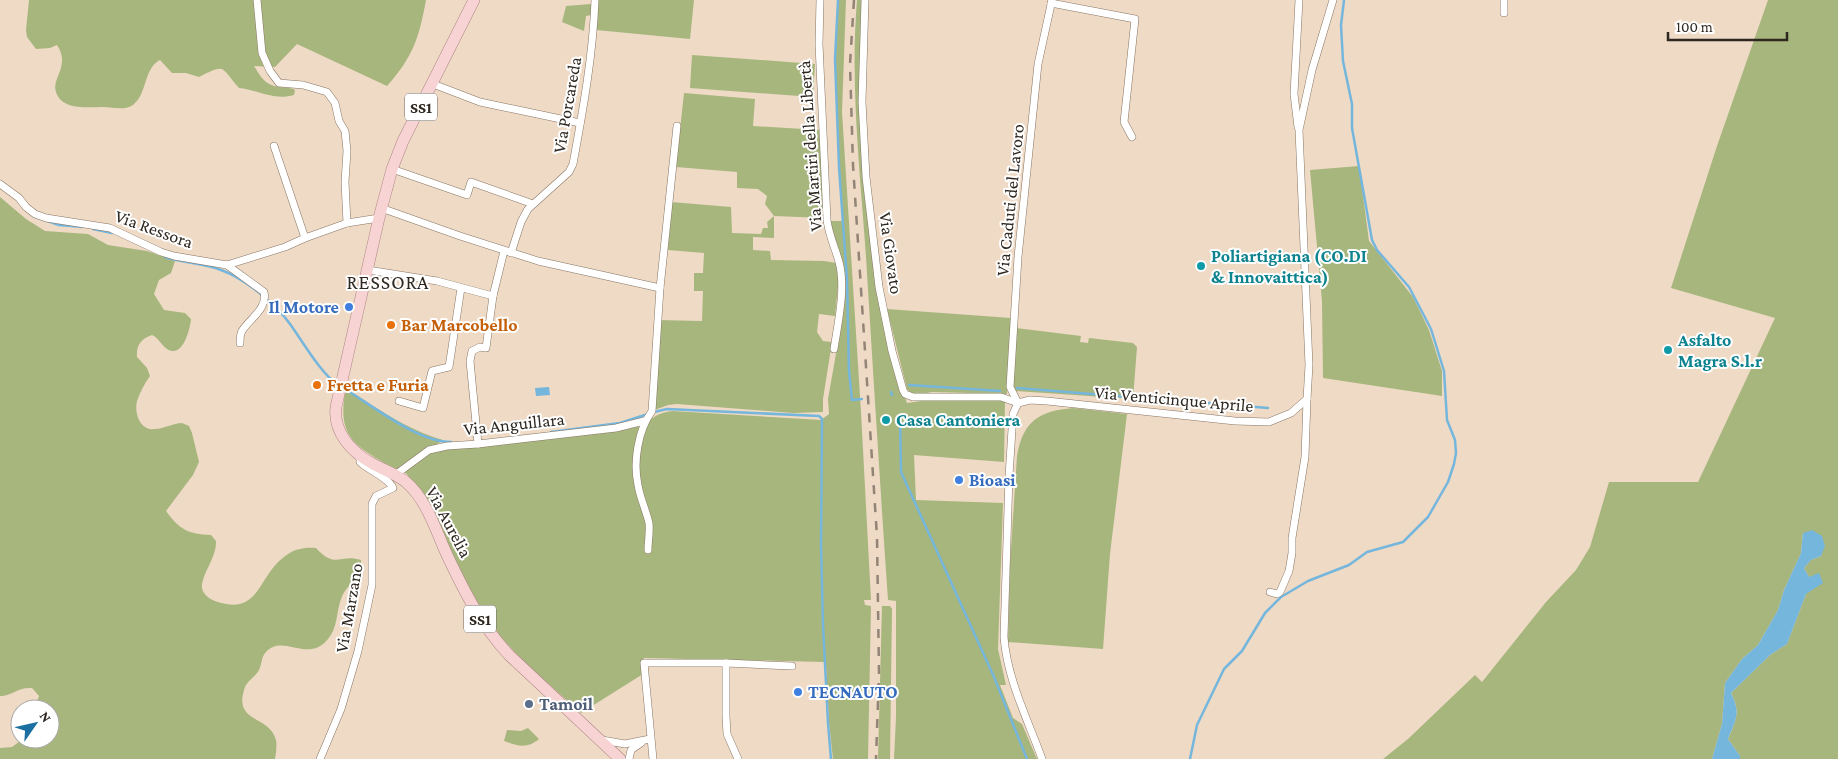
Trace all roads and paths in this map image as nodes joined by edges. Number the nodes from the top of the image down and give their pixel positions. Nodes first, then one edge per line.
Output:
1 (257, 0) edge
2 (474, 0) edge
3 (595, 0) edge
4 (820, 0) edge
5 (865, 0) edge
6 (1299, 0) edge
7 (1333, 0) edge
8 (1504, 0) edge
9 (1052, 1) edge
10 (1504, 13) dead end
11 (433, 84) junction
12 (580, 124) junction
13 (677, 126) dead end
14 (1299, 130) junction
15 (1132, 137) dead end
16 (274, 146) dead end
17 (392, 168) junction
18 (0, 184) edge
19 (533, 204) junction
20 (380, 213) junction
21 (347, 223) junction
22 (305, 238) junction
23 (504, 250) junction
24 (511, 253) junction
25 (227, 265) junction
26 (368, 270) junction
27 (461, 288) junction
28 (660, 288) junction
29 (493, 296) junction
30 (240, 343) dead end
31 (834, 349) dead end
32 (1307, 399) junction
33 (399, 402) dead end
34 (1018, 403) junction
35 (644, 421) junction
36 (477, 441) junction
37 (360, 455) junction
38 (395, 475) junction
39 (648, 550) dead end
40 (1270, 592) dead end
41 (726, 663) junction
42 (792, 666) dead end
43 (599, 739) junction
44 (650, 739) junction
45 (652, 751) junction
46 (320, 759) edge
47 (620, 759) edge
48 (629, 759) edge
49 (644, 759) edge
50 (653, 759) edge
51 (738, 759) edge
52 (1042, 759) edge

1 - 21 street
2 - 11 main road, Via Aurelia / SS1
3 - 12 street, Via Porcareda
4 - 31 street, Via Martiri della Libertà
5 - 34 street, Via Giovato
6 - 14 street
7 - 14 street
8 - 10 street
9 - 15 street
9 - 34 street, Via Caduti del Lavoro
11 - 12 street
11 - 17 main road, Via Aurelia / SS1
12 - 19 street, Via Porcareda
13 - 28 street
14 - 32 street
16 - 22 street
17 - 19 street
17 - 20 main road, Via Aurelia / SS1
18 - 25 street, Via Ressora
19 - 24 street, Via Porcareda
20 - 21 street, Via Ressora
20 - 23 street
20 - 26 main road, Via Aurelia / SS1
21 - 22 street, Via Ressora
22 - 25 street, Via Ressora
23 - 24 street
23 - 29 street
24 - 28 street
25 - 30 street
26 - 27 street
26 - 37 main road, Via Aurelia / SS1
27 - 29 street
27 - 33 street
28 - 35 street
29 - 36 street
32 - 34 street, Via Venticinque Aprile
32 - 40 street
34 - 52 street
35 - 36 street, Via Anguillara
35 - 39 street
36 - 38 street, Via Anguillara
37 - 38 main road, Via Aurelia / SS1
37 - 46 street, Via Marzano
38 - 43 main road, Via Aurelia / SS1
41 - 42 street
41 - 44 street
41 - 51 street
43 - 44 street
43 - 47 main road, Via Aurelia / SS1
44 - 45 street
44 - 48 street
45 - 49 street
45 - 50 street

